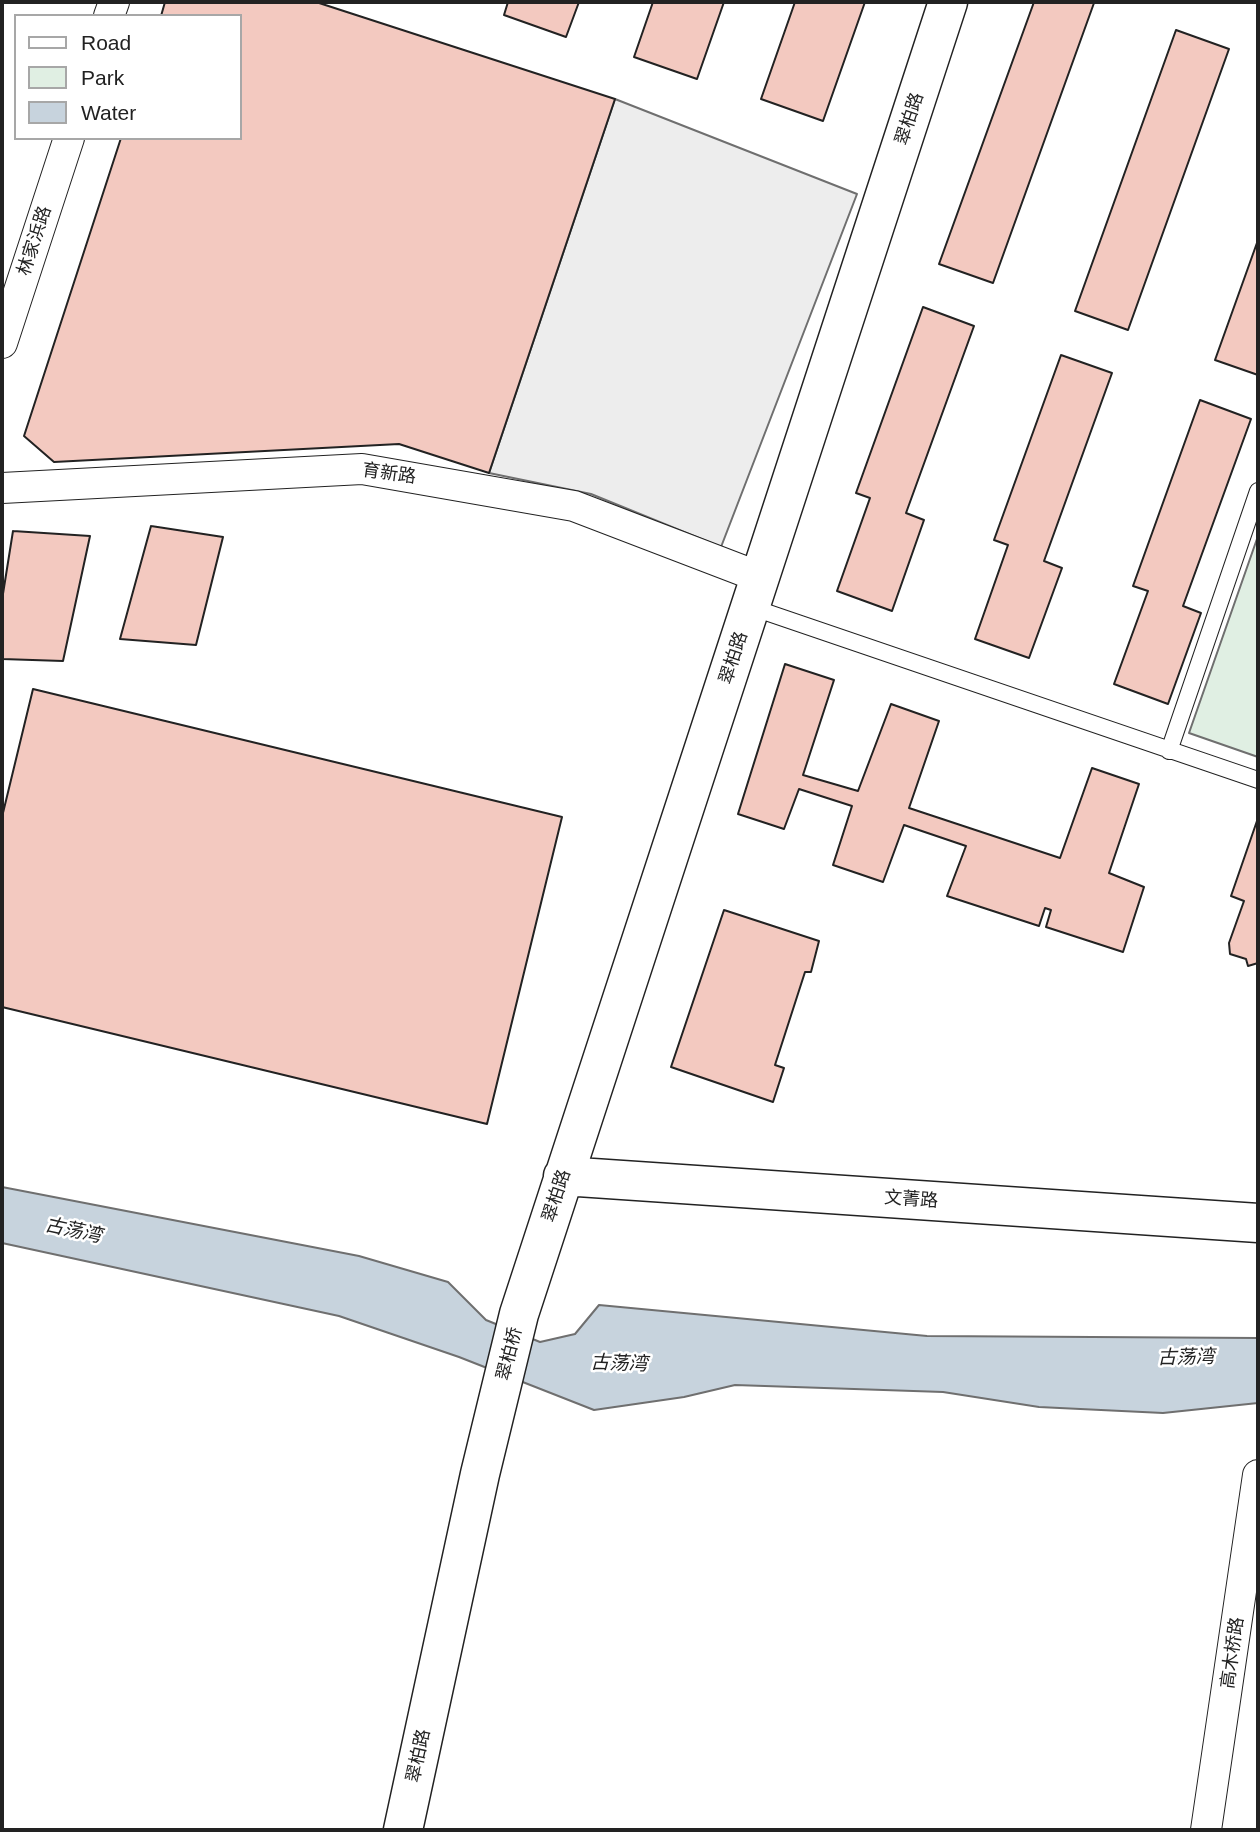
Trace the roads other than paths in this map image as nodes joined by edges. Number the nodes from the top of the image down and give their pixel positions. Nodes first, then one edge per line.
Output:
1 (948, 2) edge
2 (68, 140) edge
3 (2, 343) edge
4 (2, 488) edge
5 (1258, 491) edge
6 (757, 592) junction
7 (1169, 751) junction
8 (1258, 780) edge
9 (563, 1176) junction
10 (1258, 1223) edge
11 (519, 1314) joint
12 (500, 1395) joint
13 (1258, 1475) edge
14 (403, 1830) edge
15 (1206, 1830) edge

1 - 6 street, 翠柏路
2 - 3 street, 林家浜路
4 - 6 street, 育新路
5 - 7 lane
6 - 7 lane
6 - 9 street, 翠柏路
7 - 8 lane
9 - 10 street, 文菁路
9 - 11 street, 翠柏路
11 - 12 street, 翠柏桥
12 - 14 street, 翠柏路
13 - 15 street, 高木桥路

